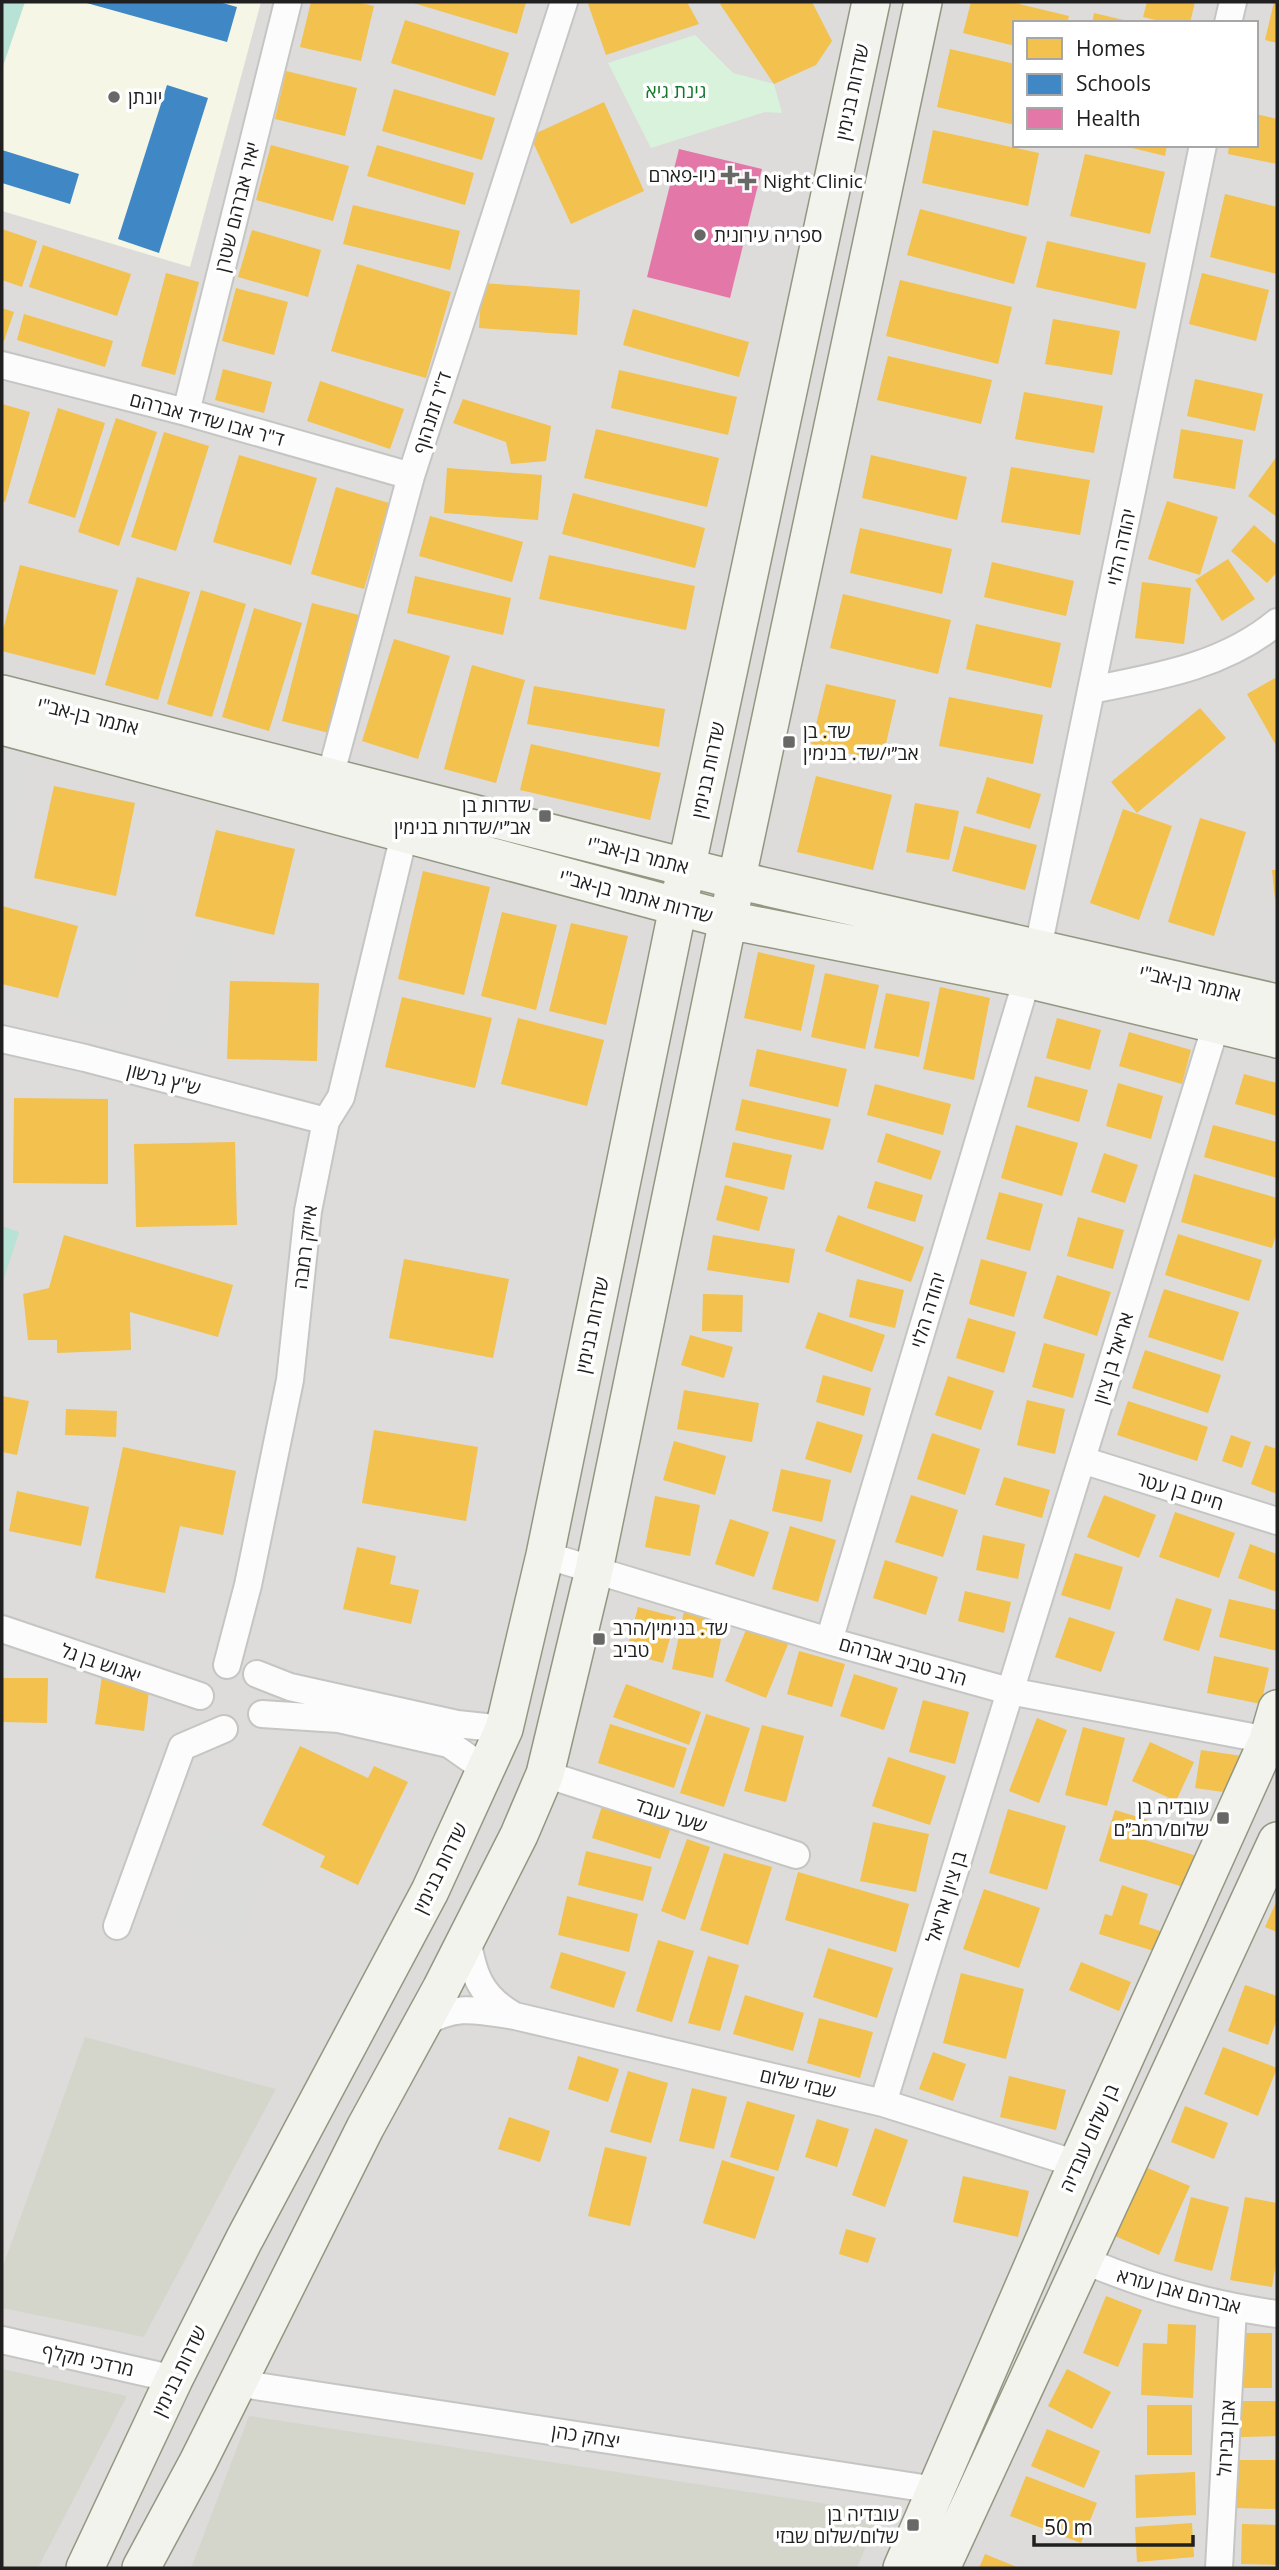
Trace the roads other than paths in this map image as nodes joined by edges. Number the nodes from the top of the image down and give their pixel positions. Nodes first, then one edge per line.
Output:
1 (288, 2) edge
2 (564, 2) edge
3 (871, 2) edge
4 (923, 2) edge
5 (1233, 2) edge
6 (1228, 21) edge
7 (1203, 147) edge
8 (2, 365) edge
9 (186, 412) junction
10 (411, 476) junction
11 (1277, 622) edge
12 (1091, 690) junction
13 (2, 694) edge
14 (2, 726) edge
15 (330, 777) junction
16 (404, 835) junction
17 (687, 868) junction
18 (736, 880) junction
19 (678, 907) junction
20 (727, 920) junction
21 (1032, 963) junction
22 (1277, 1003) edge
23 (1216, 1025) junction
24 (2, 1039) edge
25 (1277, 1039) edge
26 (326, 1121) junction
27 (1082, 1461) junction
28 (1277, 1521) edge
29 (545, 1555) junction
30 (594, 1570) junction
31 (2, 1629) edge
32 (829, 1641) junction
33 (227, 1665) junction
34 (257, 1674) junction
35 (1009, 1691) junction
36 (200, 1696) junction
37 (262, 1714) junction
38 (1272, 1724) edge
39 (504, 1728) junction
40 (224, 1729) junction
41 (486, 1770) junction
42 (545, 1774) junction
43 (1277, 1841) edge
44 (796, 1855) dead end
45 (117, 1926) dead end
46 (467, 1938) junction
47 (515, 2016) junction
48 (420, 2026) junction
49 (883, 2103) junction
50 (1077, 2164) junction
51 (1083, 2260) junction
52 (1233, 2308) junction
53 (1277, 2314) edge
54 (2, 2340) edge
55 (174, 2379) junction
56 (236, 2383) junction
57 (936, 2490) junction
58 (85, 2568) edge
59 (141, 2568) edge
60 (902, 2568) edge
61 (941, 2568) edge
62 (1219, 2568) edge

1 - 9 street, יאיר אברהם שטרן
2 - 10 street, ד"ר זמנהוף
3 - 17 main road, שדרות בנימין
4 - 18 main road
5 - 6 street
7 - 12 street, יהודה הלוי
8 - 9 street, ד"ר אבו שדיד אברהם
9 - 10 street, ד"ר אבו שדיד אברהם
10 - 15 street, ד"ר זמנהוף
11 - 12 street
12 - 21 street, יהודה הלוי
13 - 15 main road, אתמר בן-אב"י
14 - 16 main road, שדרות אתמר בן-אב"י
15 - 17 main road, אתמר בן-אב"י
16 - 19 main road, שדרות אתמר בן-אב"י
16 - 26 street, אייזק רמבה
17 - 18 main road, אתמר בן-אב"י
17 - 19 main road, שדרות בנימין
18 - 20 main road
18 - 21 main road, אתמר בן-אב"י
19 - 20 main road, שדרות אתמר בן-אב"י
19 - 29 main road, שדרות בנימין
20 - 21 main road, שדרות אתמר בן-אב"י
20 - 30 main road
21 - 22 main road, אתמר בן-אב"י
21 - 23 main road, שדרות אתמר בן-אב"י
21 - 32 street, יהודה הלוי
23 - 25 main road, שדרות אתמר בן-אב"י
23 - 27 street, אריאל בן ציון
24 - 26 street, ש"ץ גרשון
26 - 33 street, אייזק רמבה
27 - 28 street, חיים בן עטר
27 - 35 street, אריאל בן ציון
29 - 30 street, הרב טביב אברהם
29 - 39 main road, שדרות בנימין
30 - 32 street, הרב טביב אברהם
30 - 42 main road
31 - 36 street, יאנוש בן גל
32 - 35 street, הרב טביב אברהם
33 - 34 street
33 - 36 street
34 - 37 street
34 - 39 street
35 - 38 street, הרב טביב אברהם
35 - 49 street, בן ציון אריאל
36 - 40 street
37 - 40 street
37 - 41 street
38 - 50 main road, בן שלום עובדיה
39 - 41 main road, שדרות בנימין
40 - 45 street
41 - 55 main road, שדרות בנימין
42 - 44 street, שער עובד
42 - 46 main road
43 - 51 main road
46 - 47 street, שבזי שלום
46 - 48 main road
47 - 48 street, שבזי שלום
47 - 49 street, שבזי שלום
48 - 56 main road
49 - 50 street, שבזי שלום
50 - 57 main road, בן שלום עובדיה
51 - 52 street, אברהם אבן עזרא
51 - 61 main road
52 - 53 street, אברהם אבן עזרא
52 - 62 street, אבן גבירול
54 - 55 street, מרדכי מקלף
55 - 58 main road, שדרות בנימין
56 - 57 street, יצחק כהן
56 - 59 main road
57 - 60 main road, בן שלום עובדיה

